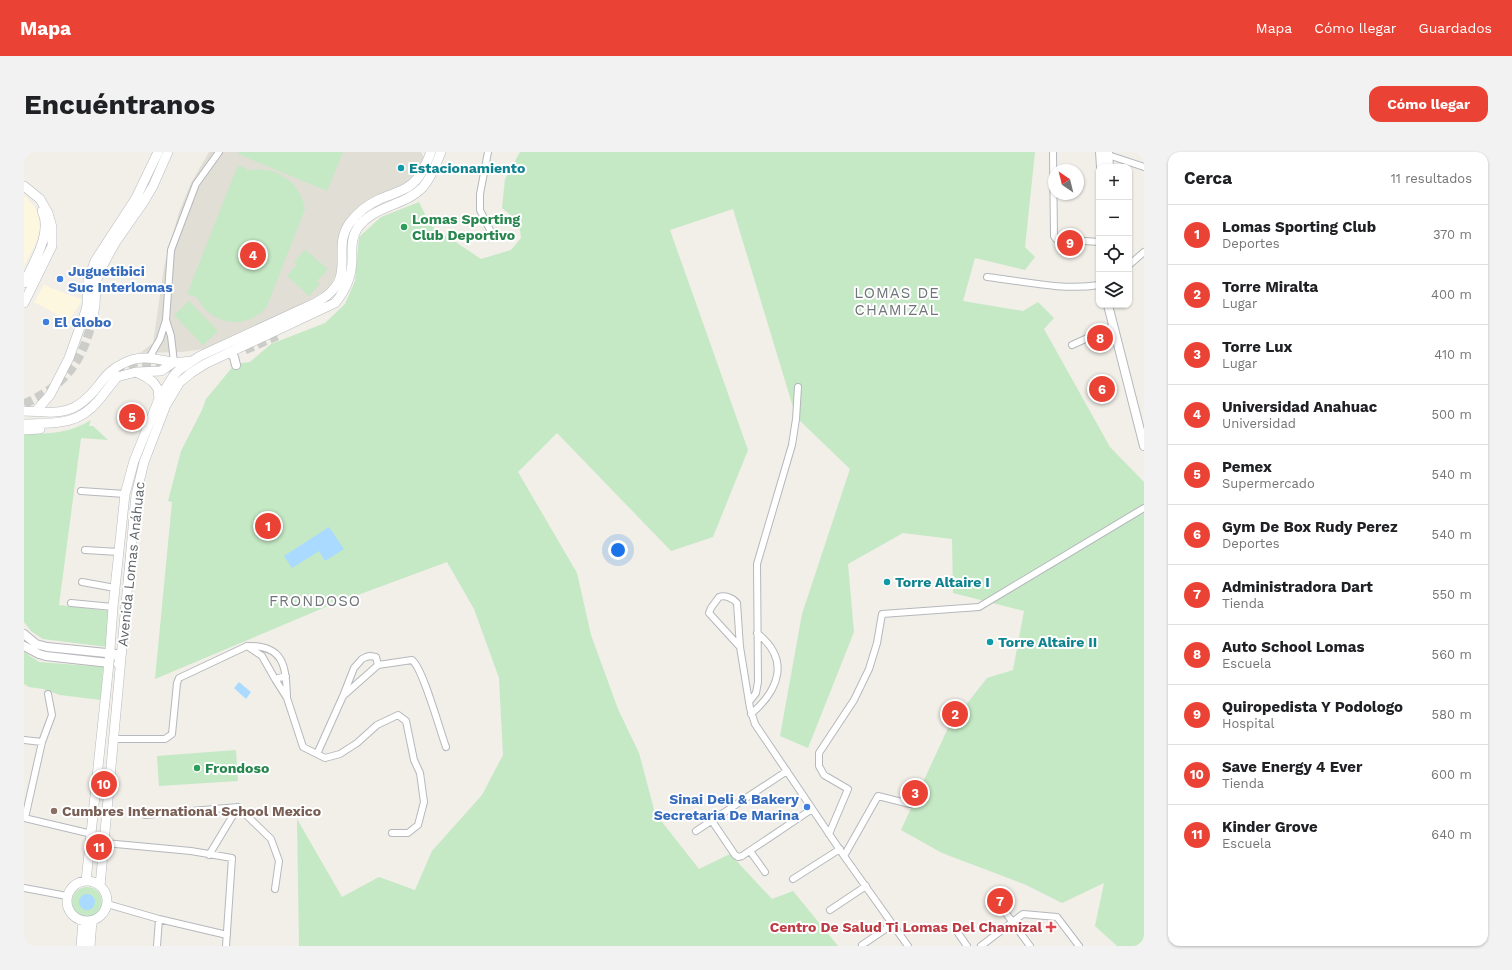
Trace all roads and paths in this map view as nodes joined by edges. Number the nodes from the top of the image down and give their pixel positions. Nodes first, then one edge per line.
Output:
1 (158, 152) edge
2 (168, 152) edge
3 (219, 152) edge
4 (431, 152) edge
5 (441, 152) edge
6 (488, 152) edge
7 (1053, 152) edge
8 (1105, 153) edge
9 (1102, 164) edge
10 (1107, 164) edge
11 (1144, 167) edge
12 (24, 186) edge
13 (24, 191) edge
14 (490, 230) dead end
15 (1096, 242) edge
16 (1144, 252) edge
17 (1132, 262) edge
18 (987, 277) dead end
19 (24, 282) edge
20 (1096, 285) edge
21 (335, 303) junction
22 (24, 304) edge
23 (1109, 308) edge
24 (166, 320) junction
25 (92, 322) tunnel mouth
26 (1114, 326) junction
27 (277, 336) tunnel mouth
28 (1072, 345) dead end
29 (230, 352) junction
30 (149, 358) junction
31 (192, 361) junction
32 (174, 362) junction
33 (236, 365) dead end
34 (136, 372) junction
35 (798, 387) dead end
36 (159, 399) junction
37 (24, 411) edge
38 (35, 412) junction
39 (82, 415) junction
40 (24, 418) edge
41 (24, 424) edge
42 (24, 430) edge
43 (1144, 446) edge
44 (81, 491) dead end
45 (125, 494) junction
46 (1144, 508) edge
47 (85, 550) dead end
48 (119, 552) junction
49 (82, 582) dead end
50 (115, 588) junction
51 (71, 603) dead end
52 (113, 607) junction
53 (757, 633) junction
54 (24, 634) edge
55 (24, 646) edge
56 (247, 646) junction
57 (740, 647) junction
58 (269, 648) junction
59 (262, 656) junction
60 (109, 659) junction
61 (378, 665) junction
62 (119, 675) junction
63 (286, 676) junction
64 (275, 679) junction
65 (48, 694) dead end
66 (343, 696) junction
67 (287, 698) junction
68 (749, 702) junction
69 (751, 714) junction
70 (113, 739) junction
71 (24, 740) edge
72 (42, 742) junction
73 (446, 747) dead end
74 (316, 754) junction
75 (787, 771) junction
76 (910, 804) dead end
77 (238, 807) junction
78 (812, 809) junction
79 (145, 815) dead end
80 (25, 818) edge
81 (712, 821) junction
82 (696, 831) dead end
83 (392, 833) dead end
84 (92, 834) junction
85 (829, 834) junction
86 (105, 843) junction
87 (840, 849) junction
88 (750, 851) junction
89 (209, 855) junction
90 (844, 856) junction
91 (765, 872) dead end
92 (793, 879) dead end
93 (86, 881) junction
94 (100, 886) junction
95 (866, 886) junction
96 (24, 888) edge
97 (275, 889) dead end
98 (67, 896) junction
99 (994, 897) dead end
100 (107, 904) junction
101 (830, 910) dead end
102 (160, 919) junction
103 (87, 921) junction
104 (1012, 922) junction
105 (893, 924) junction
106 (958, 933) dead end
107 (227, 936) junction
108 (862, 945) dead end
109 (81, 946) edge
110 (90, 946) edge
111 (157, 946) edge
112 (226, 946) edge
113 (908, 946) edge
114 (967, 946) edge
115 (981, 946) edge
116 (1030, 946) edge
117 (1078, 946) edge

1 - 38 main road
2 - 25 main road
3 - 24 street
4 - 31 main road, Avenida Lomas Anáhuac
5 - 21 main road, Avenida Lomas Anáhuac
6 - 14 street
7 - 15 street
8 - 9 street
8 - 10 street
8 - 11 street
12 - 22 main road
13 - 19 main road
16 - 17 street
18 - 20 street
21 - 27 main road
21 - 29 main road, Avenida Lomas Anáhuac
23 - 26 street
24 - 30 street
24 - 32 street
26 - 28 street
26 - 43 street
29 - 33 street
29 - 62 main road, Avenida Lomas Anáhuac
30 - 32 main road
30 - 38 main road
31 - 32 main road
31 - 36 main road, Avenida Lomas Anáhuac
32 - 34 main road
34 - 36 main road
34 - 39 main road
35 - 53 street
36 - 45 main road, Avenida Lomas Anáhuac
37 - 38 main road
39 - 40 main road
39 - 41 main road
39 - 42 main road
44 - 45 street
45 - 48 main road, Avenida Lomas Anáhuac
46 - 85 street
47 - 48 street
48 - 50 main road, Avenida Lomas Anáhuac
49 - 50 street
50 - 52 main road, Avenida Lomas Anáhuac
51 - 52 street
52 - 60 main road, Avenida Lomas Anáhuac
53 - 68 street
53 - 69 street
54 - 60 street
55 - 60 street
56 - 58 street
56 - 59 street
56 - 70 street
57 - 57 street
57 - 68 street
58 - 59 street
58 - 63 street
59 - 64 street
60 - 62 street
60 - 84 main road, Avenida Lomas Anáhuac
61 - 66 street
61 - 66 street
61 - 73 street
62 - 70 main road, Avenida Lomas Anáhuac
63 - 64 street
63 - 67 street
64 - 67 street
65 - 72 street
66 - 74 street
67 - 74 street
68 - 69 street
69 - 75 street
70 - 86 main road, Avenida Lomas Anáhuac
71 - 72 street
72 - 80 street
74 - 83 street
75 - 78 street
75 - 81 street
76 - 90 street
77 - 79 street
77 - 89 street
77 - 97 street
78 - 85 street
78 - 88 street
80 - 84 street
81 - 82 street
81 - 88 street
84 - 93 main road, Avenida Lomas Anáhuac
85 - 87 street
86 - 89 street
86 - 94 main road, Avenida Lomas Anáhuac
87 - 90 street
87 - 92 street
88 - 91 street
89 - 107 street
90 - 95 street
93 - 94 main road
93 - 98 main road
94 - 100 main road
95 - 101 street
95 - 105 street
96 - 98 street
98 - 103 main road
99 - 104 street
100 - 102 street
100 - 103 main road
102 - 107 street
102 - 111 street
103 - 109 main road
103 - 110 main road
104 - 115 street
104 - 116 street
104 - 117 street
105 - 108 street
105 - 113 street
106 - 114 street
107 - 112 street

